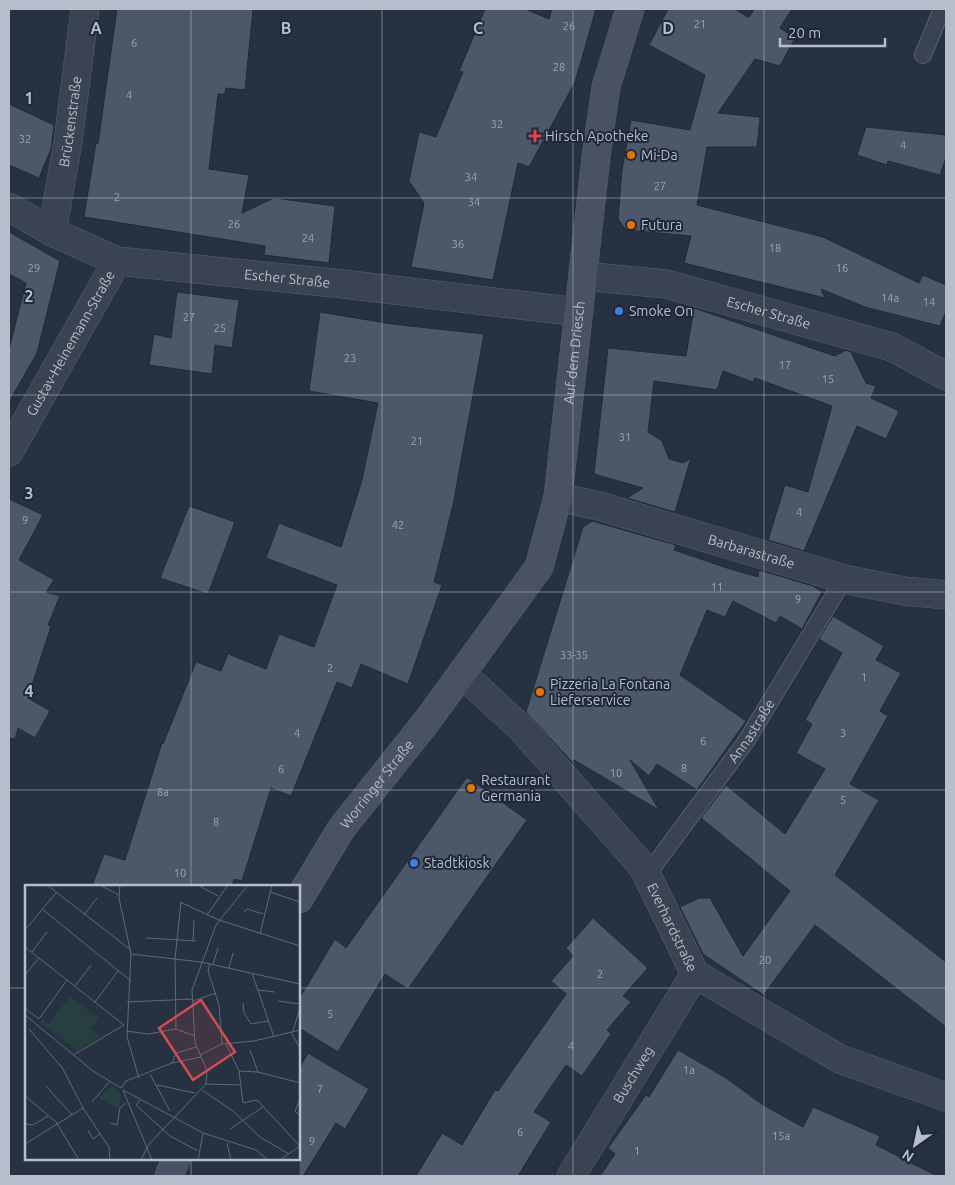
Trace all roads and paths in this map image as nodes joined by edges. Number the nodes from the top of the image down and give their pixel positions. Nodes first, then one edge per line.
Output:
1 (85, 9) edge
2 (630, 9) edge
3 (942, 9) edge
4 (923, 55) dead end
5 (9, 207) edge
6 (52, 232) junction
7 (117, 261) junction
8 (583, 276) junction
9 (579, 312) junction
10 (946, 376) edge
11 (9, 452) edge
12 (558, 497) junction
13 (844, 579) junction
14 (946, 595) edge
15 (462, 674) junction
16 (647, 875) junction
17 (300, 897) edge
18 (695, 974) junction
19 (946, 1097) edge
20 (176, 1160) edge
21 (169, 1176) edge
22 (571, 1176) edge

1 - 6 street, Brückenstraße
2 - 8 main road, Auf dem Driesch
3 - 4 lane
5 - 6 street, Escher Straße
6 - 7 street, Escher Straße
7 - 9 street, Escher Straße
7 - 11 street, Gustav-Heinemann-Straße
8 - 9 main road, Auf dem Driesch
8 - 10 street, Escher Straße
9 - 12 main road, Auf dem Driesch
12 - 13 street, Barbarastraße
12 - 15 main road, Auf dem Driesch
13 - 14 street, Barbarastraße
13 - 16 lane, Annastraße
15 - 16 street, Everhardstraße
15 - 17 main road, Worringer Straße
16 - 18 street, Everhardstraße
18 - 19 street, Everhardstraße
18 - 22 street, Buschweg
20 - 21 main road

